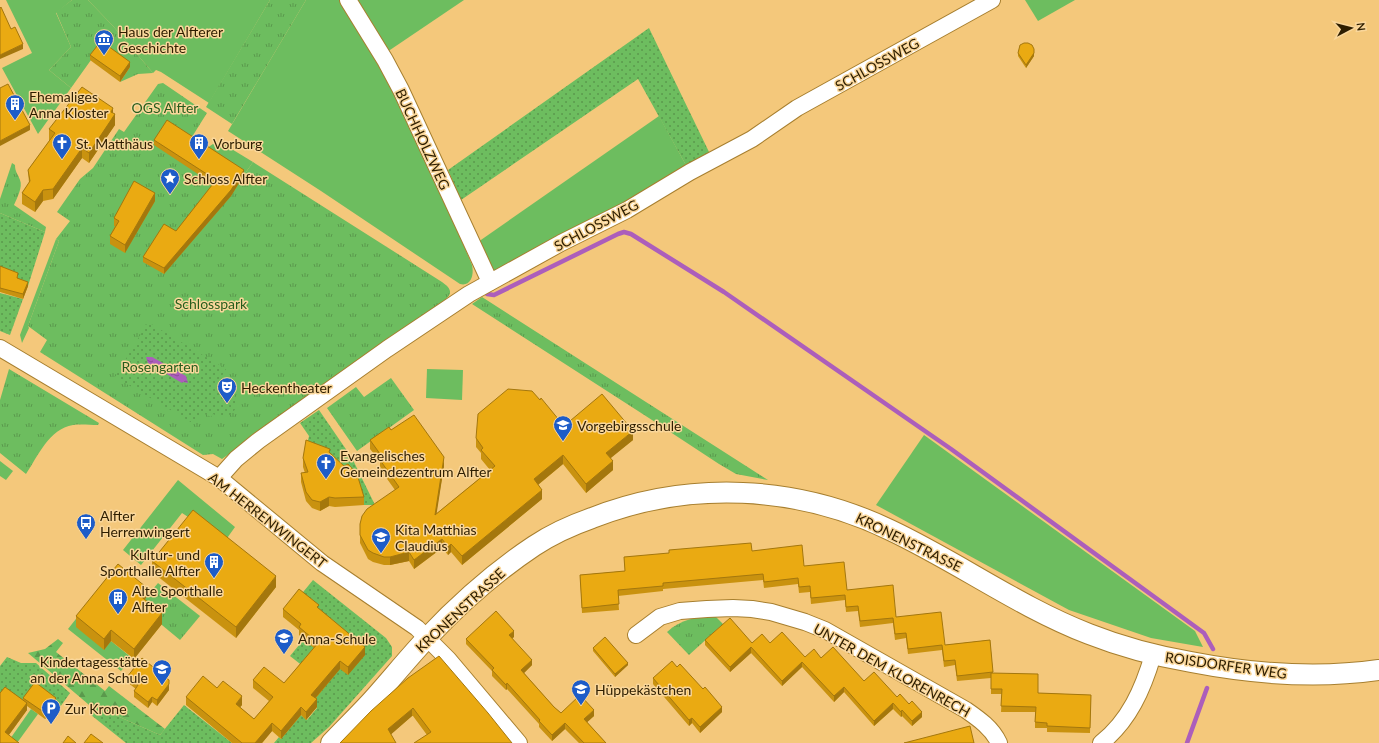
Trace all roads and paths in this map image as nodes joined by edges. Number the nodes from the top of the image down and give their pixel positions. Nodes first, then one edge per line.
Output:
1 (348, 0) edge
2 (992, 0) edge
3 (490, 282) junction
4 (0, 348) edge
5 (219, 478) junction
6 (636, 634) dead end
7 (428, 637) junction
8 (1153, 655) junction
9 (1379, 670) edge
10 (331, 743) edge
11 (519, 743) edge
12 (999, 743) edge
13 (1101, 743) edge

1 - 3 street, BUCHHOLZWEG
2 - 3 street, SCHLOSSWEG
3 - 5 street, SCHLOSSWEG
4 - 5 street, AM HERRENWINGERT
5 - 7 street, AM HERRENWINGERT
6 - 12 street, UNTER DEM KLORENRECH
7 - 8 street, KRONENSTRASSE
7 - 10 street, KRONENSTRASSE
7 - 11 street, AM HERRENWINGERT
8 - 9 street, ROISDORFER WEG
8 - 13 street, ROISDORFER WEG

